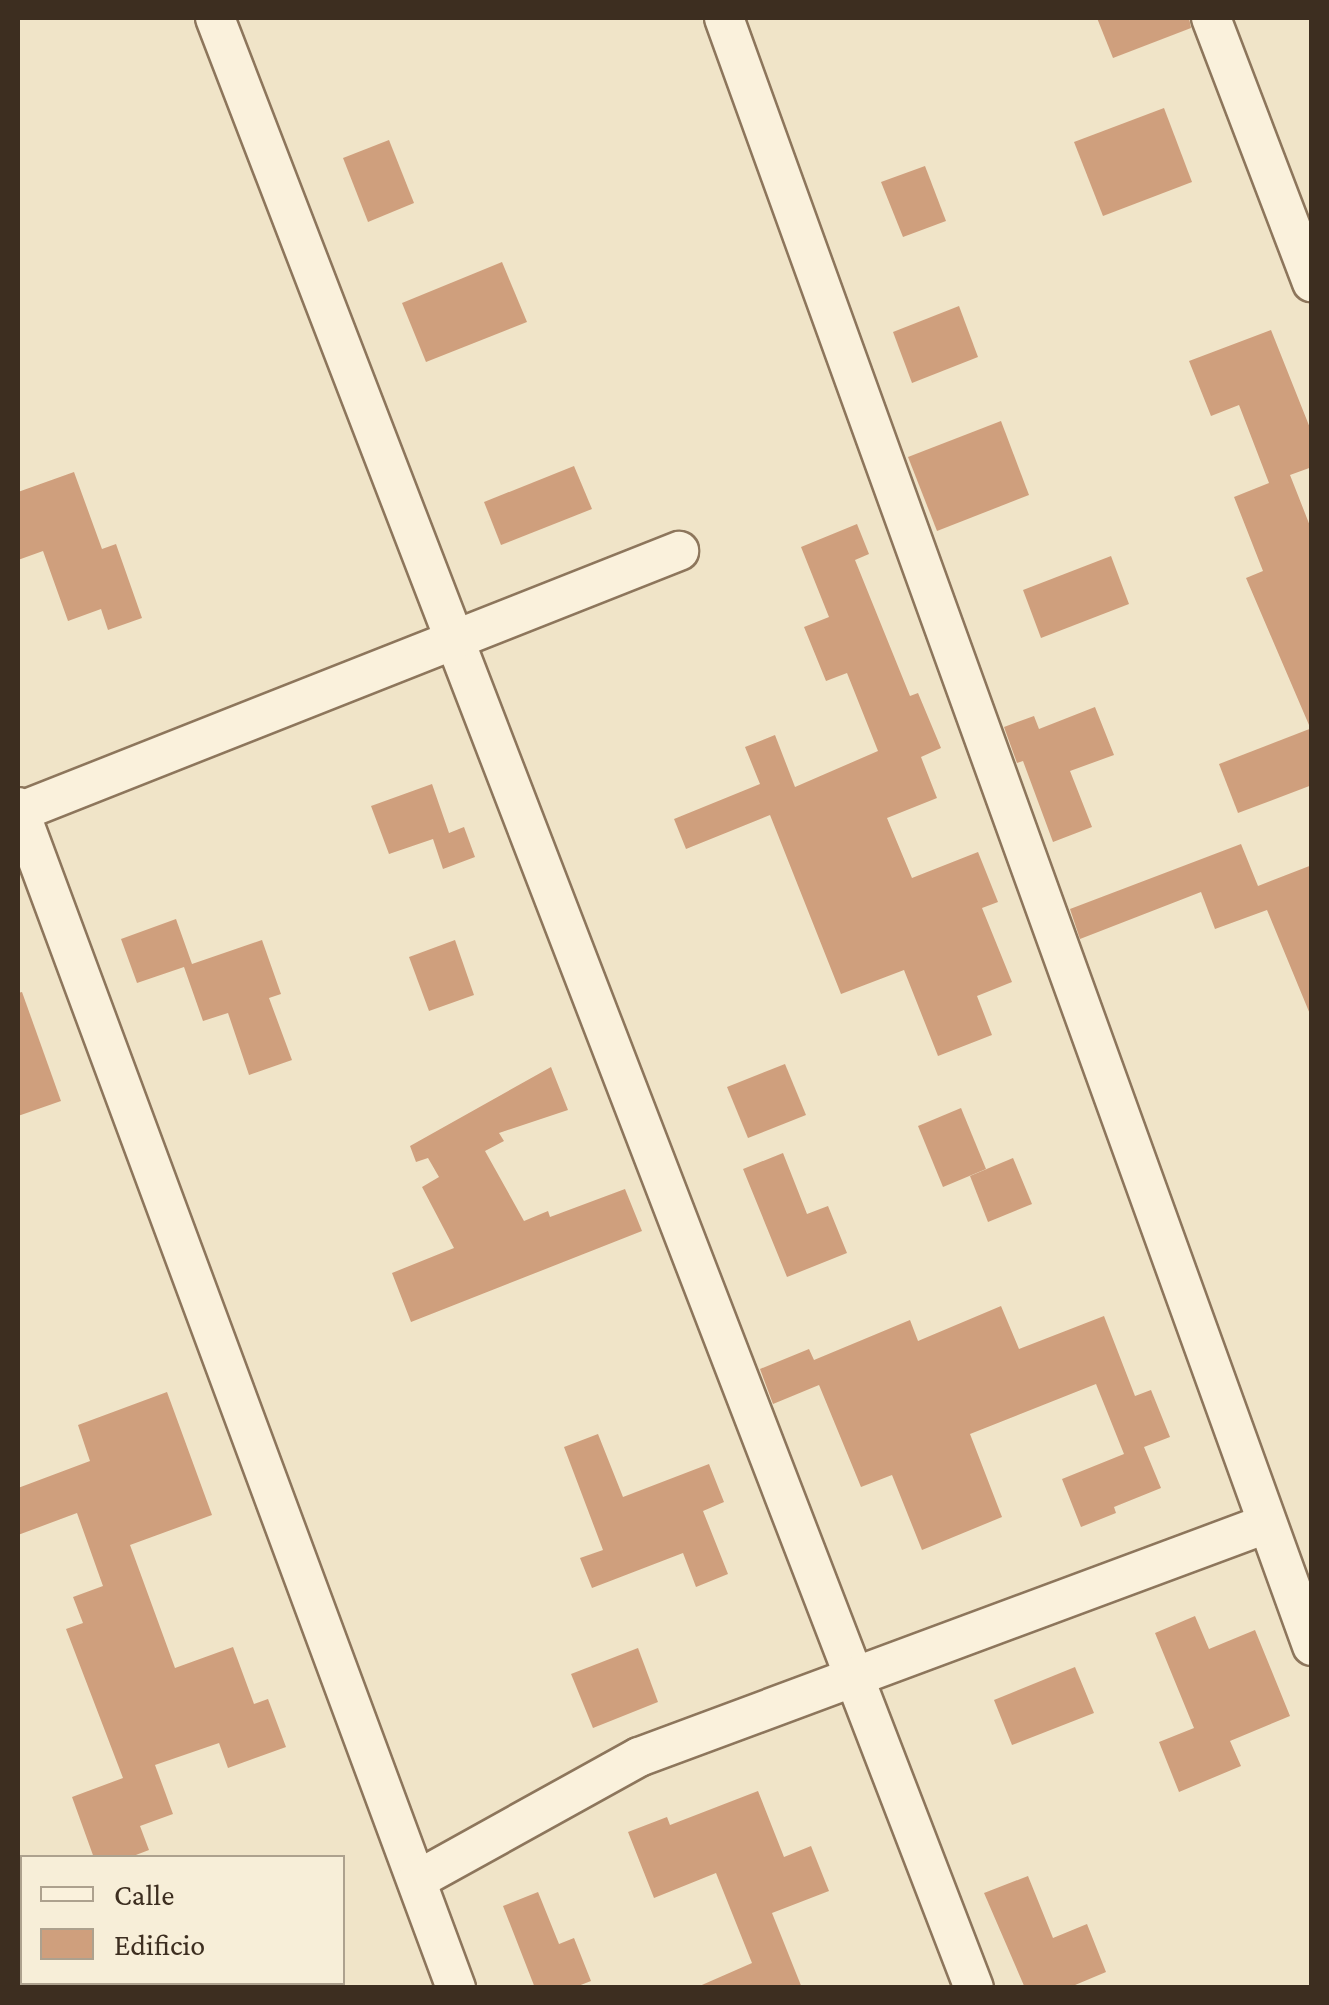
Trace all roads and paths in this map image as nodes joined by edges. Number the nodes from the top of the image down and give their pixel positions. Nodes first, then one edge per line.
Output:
1 (215, 18) edge
2 (724, 18) edge
3 (1211, 18) edge
4 (1312, 282) edge
5 (679, 551) dead end
6 (454, 640) junction
7 (18, 810) edge
8 (1266, 1524) junction
9 (1312, 1646) edge
10 (854, 1679) junction
11 (416, 1880) junction
12 (456, 1988) edge
13 (974, 1988) edge

1 - 6 street
2 - 8 street
3 - 4 street
5 - 6 street
6 - 7 street
6 - 10 street
7 - 11 street
8 - 9 street
8 - 10 street
10 - 11 street
10 - 13 street
11 - 12 street

